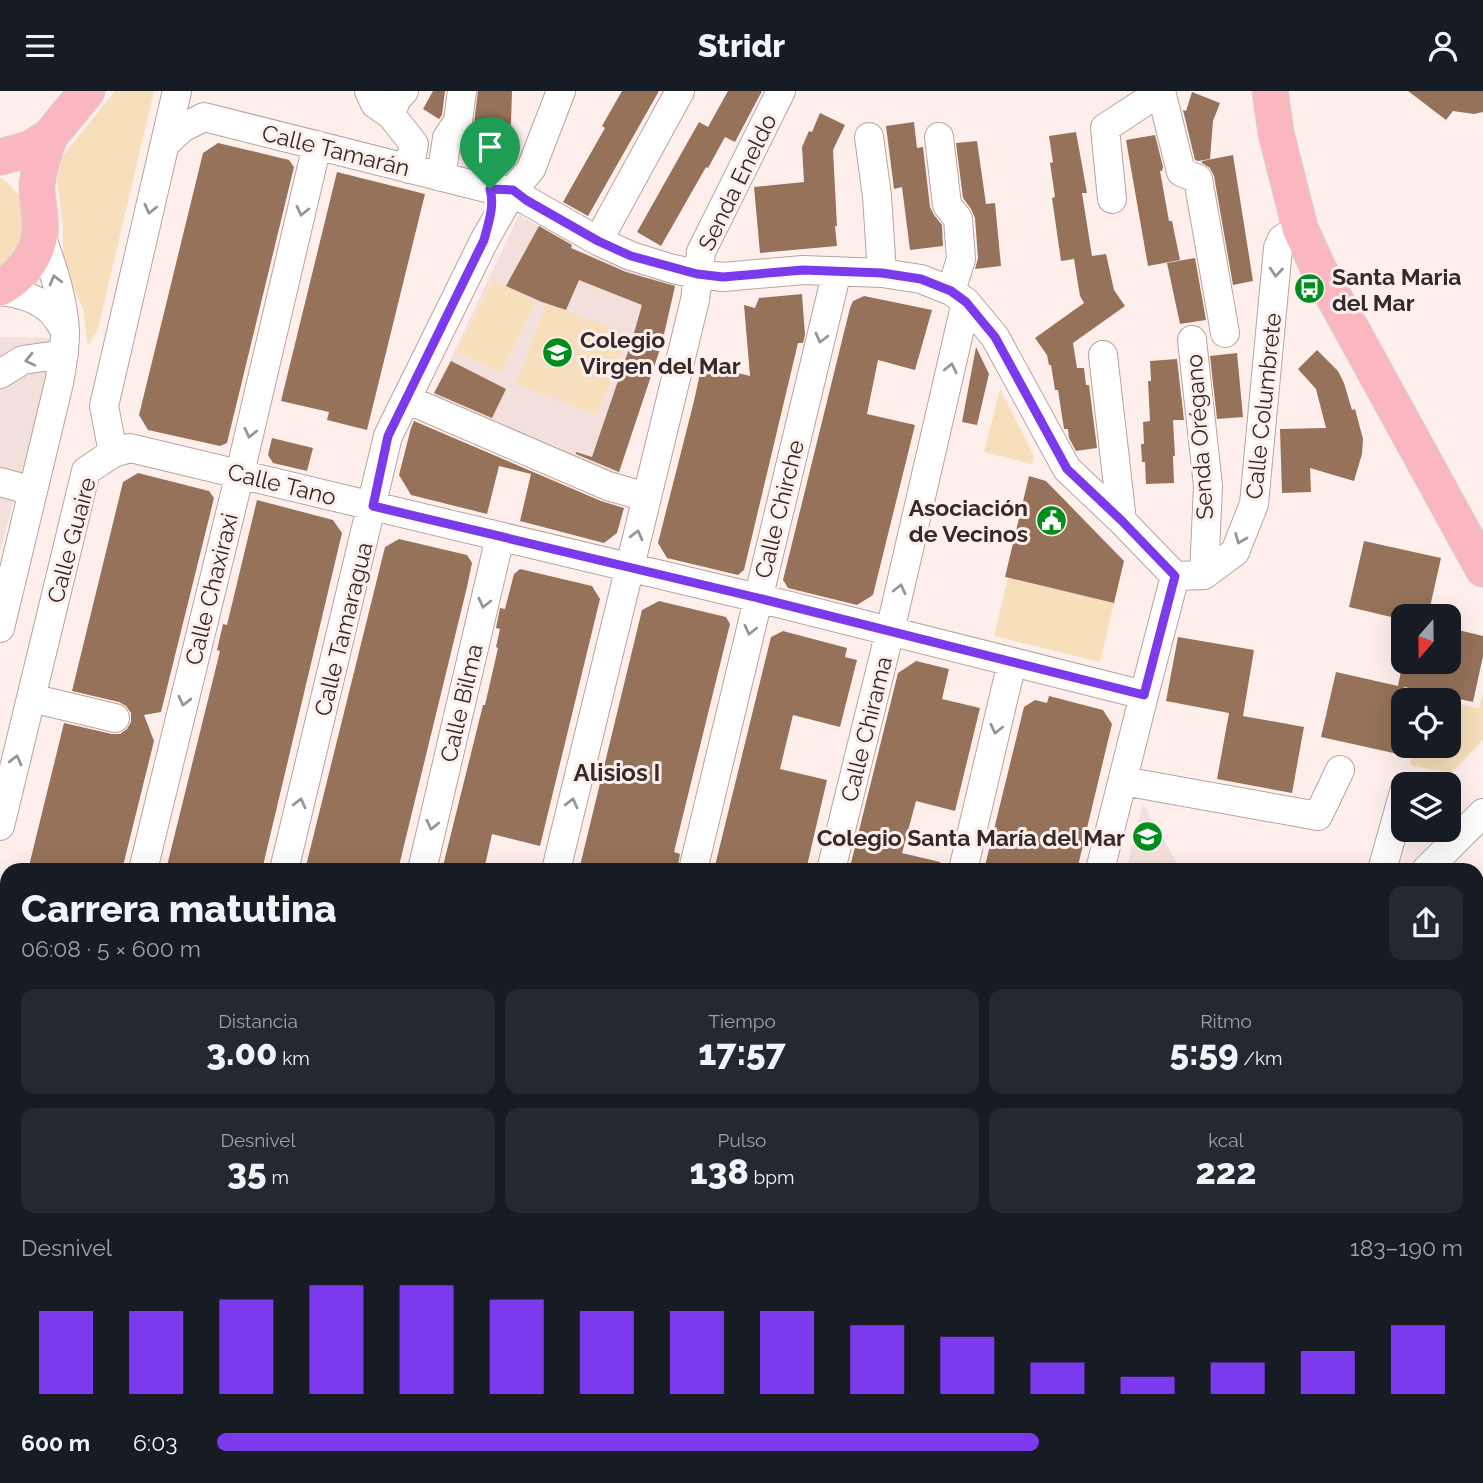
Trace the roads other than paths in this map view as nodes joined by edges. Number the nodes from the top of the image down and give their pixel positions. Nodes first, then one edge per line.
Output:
1 (87, 91) edge
2 (177, 91) edge
3 (191, 91) edge
4 (369, 91) edge
5 (462, 91) edge
6 (561, 91) edge
7 (781, 91) edge
8 (1161, 91) edge
9 (1270, 91) edge
10 (675, 100) edge
11 (398, 103) edge
12 (204, 117) junction
13 (50, 136) junction
14 (869, 137) dead end
15 (939, 137) dead end
16 (166, 143) junction
17 (317, 145) junction
18 (0, 157) edge
19 (0, 163) edge
20 (409, 169) junction
21 (442, 177) junction
22 (502, 190) junction
23 (1112, 199) dead end
24 (39, 220) junction
25 (1300, 227) junction
26 (598, 241) junction
27 (836, 271) junction
28 (882, 273) junction
29 (697, 274) junction
30 (0, 290) edge
31 (958, 297) junction
32 (1225, 333) dead end
33 (1192, 340) dead end
34 (64, 342) junction
35 (1102, 355) dead end
36 (0, 375) edge
37 (406, 399) junction
38 (113, 453) junction
39 (240, 473) junction
40 (0, 482) edge
41 (33, 491) junction
42 (646, 497) junction
43 (373, 506) junction
44 (1122, 521) junction
45 (500, 537) junction
46 (628, 568) junction
47 (1483, 569) edge
48 (1204, 575) junction
49 (1175, 576) junction
50 (6, 580) edge
51 (758, 598) junction
52 (0, 628) edge
53 (890, 631) junction
54 (1012, 662) junction
55 (1144, 695) junction
56 (31, 698) junction
57 (115, 718) dead end
58 (1340, 770) dead end
59 (1123, 781) junction
60 (1483, 813) edge
61 (0, 826) edge
62 (1391, 837) edge
63 (145, 863) edge
64 (286, 863) edge
65 (424, 863) edge
66 (558, 863) edge
67 (695, 863) edge
68 (833, 863) edge
69 (965, 863) edge
70 (1102, 863) edge
71 (1384, 863) edge
72 (1433, 863) edge

1 - 13 main road
2 - 16 street, Calle Guaire
3 - 12 street
4 - 11 street
5 - 21 street
6 - 22 street
7 - 29 street, Senda Eneldo
8 - 23 street
8 - 32 street
9 - 25 main road
10 - 26 street
11 - 20 street
12 - 16 street
12 - 17 street, Calle Tamarán
13 - 18 main road
13 - 24 main road
14 - 28 street
15 - 31 street, Calle Chirama
16 -> 38 street, Calle Guaire
17 - 20 street, Calle Tamarán
17 -> 39 street, Calle Chaxiraxi
19 - 24 main road
20 - 21 street, Calle Tamarán
21 - 22 street, Calle Tamarán
22 - 26 street
22 - 37 street, Calle Tamaragua
24 - 30 main road
34 -> 24 street
25 - 47 main road
25 -> 48 street, Calle Columbrete
26 - 29 street
27 - 28 street
27 - 29 street
27 -> 51 street, Calle Chirche
28 - 31 street
29 - 42 street, Senda Eneldo
30 - 34 street
31 - 44 street
53 -> 31 street, Calle Chirama
33 - 48 street, Senda Orégano
34 -> 36 street
34 - 41 street
35 - 44 street
37 - 42 street
37 - 43 street, Calle Tamaragua
38 - 39 street, Calle Tano
38 - 56 street, Calle Guaire
39 - 43 street, Calle Tano
39 -> 63 street, Calle Chaxiraxi
40 - 41 street
41 - 50 street
46 -> 42 street, Senda Eneldo
43 - 45 street, Calle Tano
64 -> 43 street, Calle Tamaragua
44 - 49 street
45 - 46 street, Calle Tano
45 -> 65 street, Calle Bilma
46 - 51 street, Calle Tano
66 -> 46 street, Senda Eneldo
48 - 49 street
49 - 55 street
50 - 52 street
51 - 53 street, Calle Tano
51 -> 67 street, Calle Chirche
53 - 54 street, Calle Tano
53 - 68 street, Calle Chirama
54 - 55 street, Calle Tano
54 -> 69 street
55 - 59 street
56 - 57 street
61 -> 56 street, Calle Guaire
58 - 59 street
59 - 70 street
60 - 72 street
62 - 71 street

